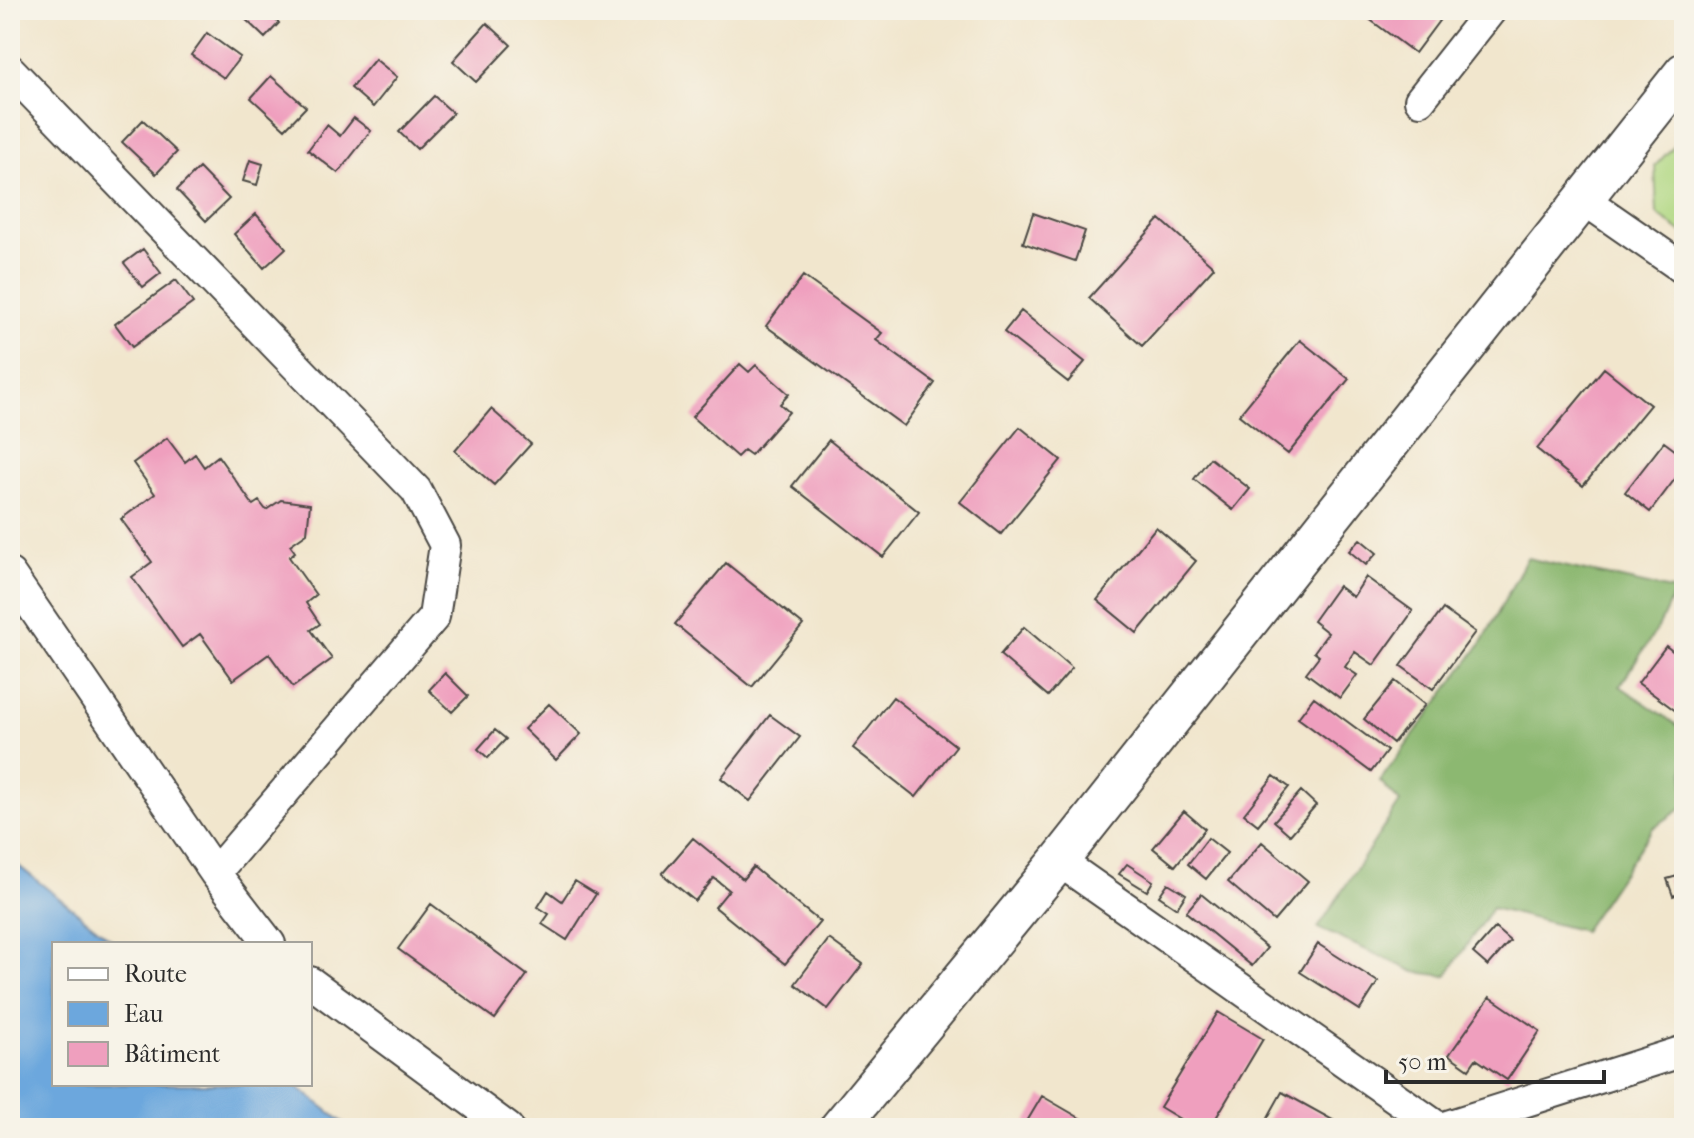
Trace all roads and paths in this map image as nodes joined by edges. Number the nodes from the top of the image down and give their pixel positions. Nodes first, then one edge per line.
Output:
1 (1491, 10) edge
2 (10, 70) edge
3 (1684, 72) edge
4 (1420, 100) dead end
5 (1583, 199) junction
6 (1684, 269) edge
7 (10, 574) edge
8 (1059, 861) junction
9 (215, 873) junction
10 (268, 942) edge
11 (312, 983) edge
12 (1684, 1051) edge
13 (508, 1128) edge
14 (839, 1128) edge
15 (1440, 1128) edge

1 - 4 street
2 - 9 street
3 - 5 street
5 - 6 street
5 - 8 street
7 - 9 street
8 - 14 street
8 - 15 street
9 - 10 street
11 - 13 street
12 - 15 street

